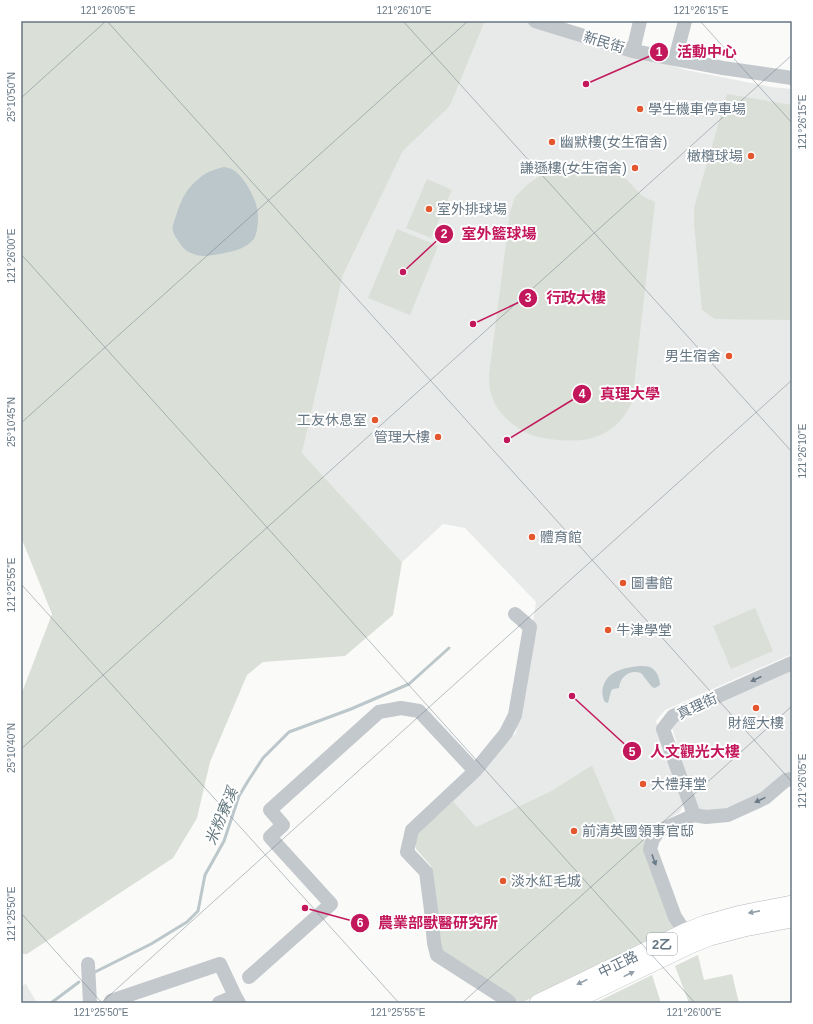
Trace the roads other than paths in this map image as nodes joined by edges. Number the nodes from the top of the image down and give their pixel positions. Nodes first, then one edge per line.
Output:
1 (640, 21) edge
2 (685, 21) edge
3 (538, 22) edge
4 (633, 51) junction
5 (675, 59) junction
6 (792, 78) edge
7 (515, 614) dead end
8 (792, 663) edge
9 (475, 771) junction
10 (792, 779) edge
11 (694, 815) junction
12 (792, 904) edge
13 (792, 919) edge
14 (687, 938) junction
15 (88, 964) dead end
16 (249, 977) dead end
17 (237, 999) edge
18 (111, 1001) dead end
19 (90, 1003) edge
20 (219, 1003) edge
21 (510, 1003) edge
22 (538, 1003) edge
23 (569, 1003) edge

1 - 4 street
2 - 5 street
3 - 4 street, 新民街
4 - 5 street, 新民街
5 - 6 street, 新民街
7 - 9 street
8 -> 11 street, 真理街
9 - 16 street
9 - 21 street
10 -> 11 street
11 -> 14 street
12 -> 14 main road, 中正路 / 2乙
13 - 14 main road, 中正路 / 2乙
14 -> 22 main road, 中正路 / 2乙
23 -> 14 main road, 中正路 / 2乙
15 - 19 street
17 - 18 street
17 - 20 street

